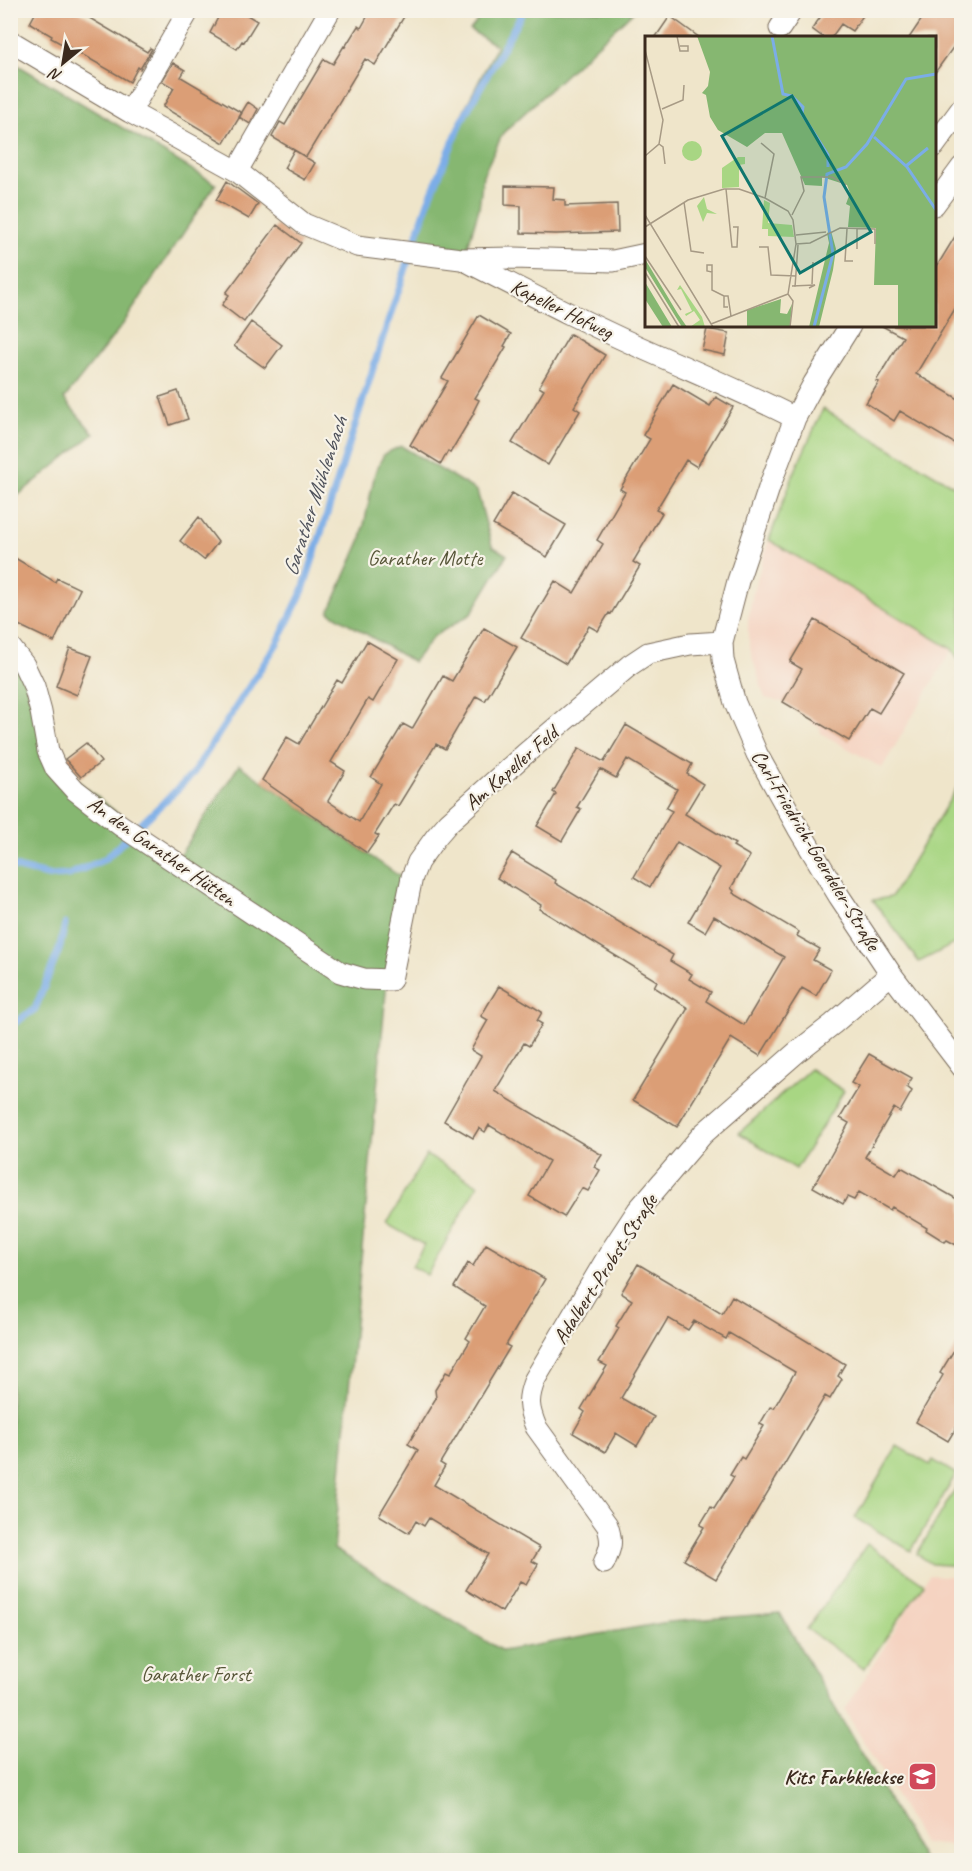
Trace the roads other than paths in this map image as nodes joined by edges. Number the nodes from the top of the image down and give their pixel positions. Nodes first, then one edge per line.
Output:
1 (189, 10) edge
2 (330, 10) edge
3 (10, 41) edge
4 (962, 108) edge
5 (130, 112) junction
6 (936, 143) edge
7 (962, 167) edge
8 (237, 171) junction
9 (936, 202) edge
10 (645, 254) edge
11 (461, 259) junction
12 (849, 327) edge
13 (795, 418) junction
14 (722, 642) junction
15 (10, 647) edge
16 (891, 974) junction
17 (391, 980) joint
18 (962, 1067) edge
19 (604, 1563) dead end

1 - 5 street
2 - 8 street
3 - 5 street, Kapeller Hofweg
4 - 6 street
5 - 8 street, Kapeller Hofweg
7 - 9 street
8 - 11 street, Kapeller Hofweg
10 - 11 street, Kapeller Hofweg
11 - 13 street, Kapeller Hofweg
12 - 13 street
13 - 14 street, Carl-Friedrich-Goerdeler-Straße
14 - 16 street, Carl-Friedrich-Goerdeler-Straße
14 - 17 street, Am Kapeller Feld
15 - 17 street, An den Garather Hütten
16 - 18 street, Carl-Friedrich-Goerdeler-Straße
16 - 19 street, Adalbert-Probst-Straße

